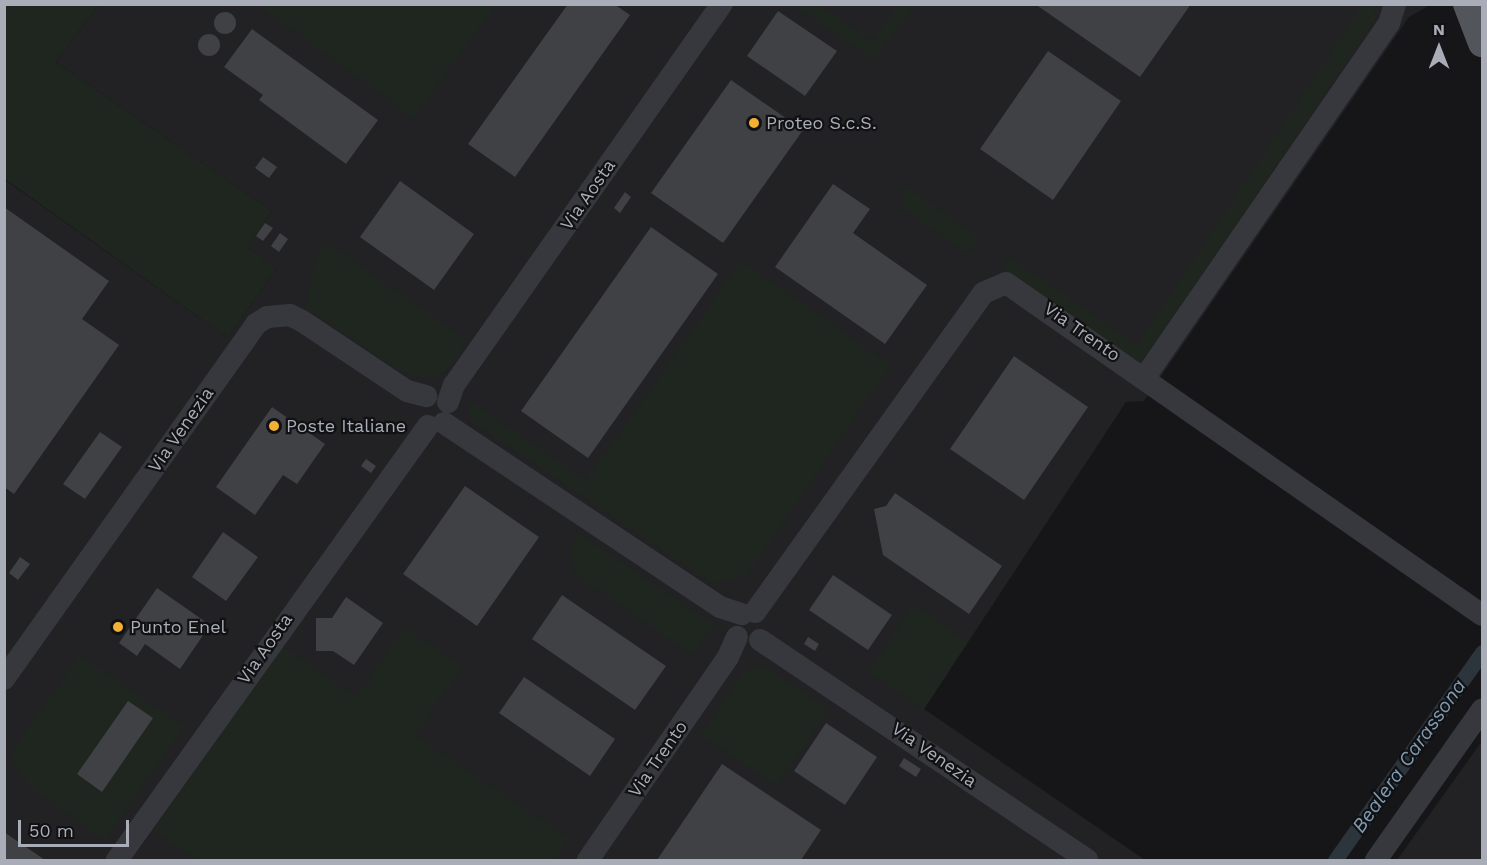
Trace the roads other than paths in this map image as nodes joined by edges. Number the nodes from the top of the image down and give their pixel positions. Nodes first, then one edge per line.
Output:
1 (722, 4) edge
2 (1395, 4) edge
3 (1467, 4) edge
4 (1482, 43) edge
5 (1145, 377) junction
6 (434, 411) junction
7 (1482, 615) edge
8 (753, 630) junction
9 (4, 679) edge
10 (1482, 710) edge
11 (117, 861) edge
12 (588, 861) edge
13 (1087, 861) edge
14 (1376, 861) edge

1 - 6 street, Via Aosta
2 - 5 street
3 - 4 main road
5 - 7 street, Via Trento
5 - 8 street, Via Trento
6 - 8 street, Via Venezia
6 - 9 street, Via Venezia
6 - 11 street, Via Aosta
8 - 12 street, Via Trento
8 - 13 street, Via Venezia
10 - 14 street

